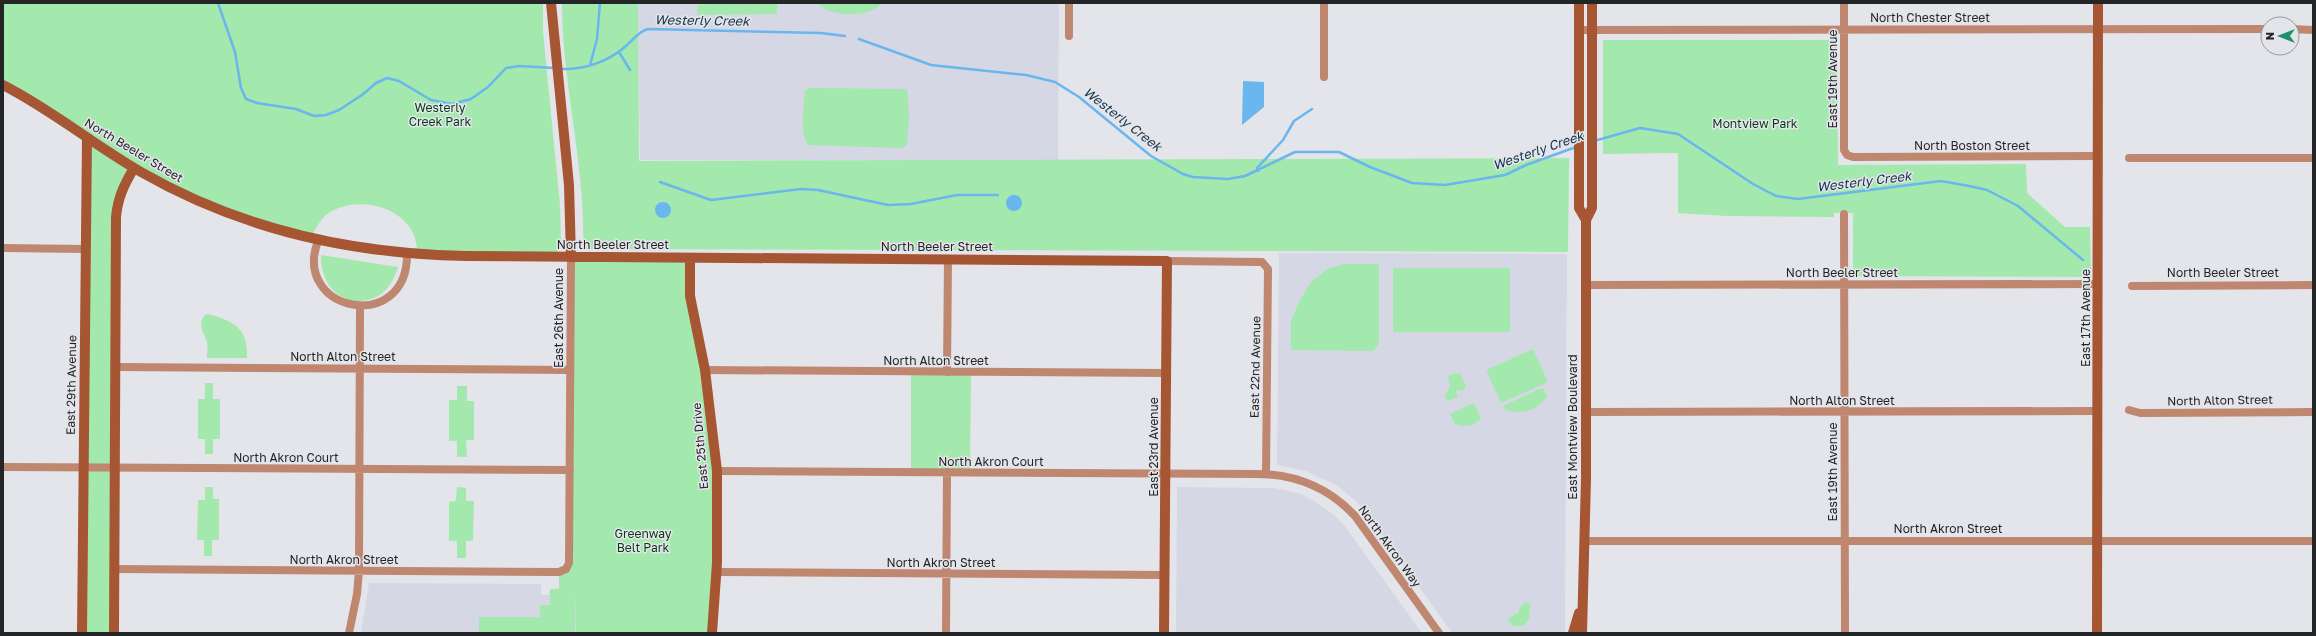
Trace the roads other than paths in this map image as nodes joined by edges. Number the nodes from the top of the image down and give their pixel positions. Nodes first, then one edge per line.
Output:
1 (551, 3) edge
2 (1069, 3) edge
3 (1324, 3) edge
4 (1579, 3) edge
5 (1592, 3) edge
6 (1844, 3) edge
7 (2098, 3) edge
8 (2098, 28) junction
9 (1844, 29) junction
10 (2260, 29) edge
11 (2300, 29) edge
12 (1579, 30) junction
13 (1592, 30) junction
14 (2313, 30) edge
15 (1069, 36) dead end
16 (1324, 77) dead end
17 (3, 85) edge
18 (87, 138) junction
19 (1847, 154) joint
20 (2098, 156) junction
21 (2130, 158) dead end
22 (2313, 158) edge
23 (134, 168) junction
24 (1844, 214) dead end
25 (1586, 220) junction
26 (318, 241) junction
27 (3, 248) edge
28 (86, 249) junction
29 (407, 254) junction
30 (571, 257) junction
31 (690, 258) junction
32 (948, 260) junction
33 (1167, 261) junction
34 (1262, 262) joint
35 (2098, 284) junction
36 (1586, 285) junction
37 (2313, 285) edge
38 (1845, 286) junction
39 (2132, 286) dead end
40 (360, 307) junction
41 (116, 367) junction
42 (360, 368) junction
43 (570, 370) junction
44 (705, 370) junction
45 (947, 372) junction
46 (1166, 373) junction
47 (2129, 410) dead end
48 (2098, 411) junction
49 (1586, 412) junction
50 (1844, 412) junction
51 (2313, 412) edge
52 (3, 467) edge
53 (83, 467) junction
54 (115, 468) junction
55 (360, 469) junction
56 (570, 470) junction
57 (717, 471) junction
58 (947, 472) junction
59 (1165, 474) junction
60 (1266, 474) junction
61 (1844, 540) junction
62 (2097, 540) junction
63 (1584, 541) junction
64 (2313, 541) edge
65 (569, 562) joint
66 (114, 569) junction
67 (359, 571) junction
68 (717, 572) junction
69 (946, 574) junction
70 (1165, 575) junction
71 (1582, 604) junction
72 (82, 633) edge
73 (114, 633) edge
74 (349, 633) edge
75 (712, 633) edge
76 (946, 633) edge
77 (1164, 633) edge
78 (1439, 633) edge
79 (1573, 633) edge
80 (1582, 633) edge
81 (1844, 633) edge
82 (2097, 633) edge

1 - 30 street, East 26th Avenue
2 - 15 street
3 - 16 street
4 - 12 street, East Montview Boulevard
5 - 13 street, East Montview Boulevard
6 - 9 street, East 19th Avenue
7 - 8 street, East 17th Avenue
8 - 9 street, North Chester Street
8 - 10 street, North Chester Street
8 - 20 street, East 17th Avenue
9 - 13 street, North Chester Street
9 - 19 street, East 19th Avenue
11 - 14 street
12 - 13 street, North Chester Street
12 - 25 street, East Montview Boulevard
13 - 25 street, East Montview Boulevard
17 - 18 street, North Beeler Street
18 - 23 street, North Beeler Street
18 - 28 street, East 29th Avenue
19 - 20 street, North Boston Street
20 - 35 street, East 17th Avenue
21 - 22 street
23 - 26 street, North Beeler Street
23 - 41 street
24 - 38 street, East 19th Avenue
25 - 36 street, East Montview Boulevard
26 - 29 street, North Beeler Street
26 - 40 street
27 - 28 street
28 - 53 street, East 29th Avenue
29 - 30 street, North Beeler Street
29 - 40 street
30 - 31 street, North Beeler Street
30 - 43 street, East 26th Avenue
31 - 32 street, North Beeler Street
31 - 44 street, East 25th Drive
32 - 33 street, North Beeler Street
32 - 45 street
33 - 34 street, North Beeler Street
33 - 46 street, East 23rd Avenue
34 - 60 street, East 22nd Avenue
35 - 38 street, North Beeler Street
35 - 48 street, East 17th Avenue
36 - 38 street, North Beeler Street
36 - 49 street, East Montview Boulevard
37 - 39 street, North Beeler Street
38 - 50 street, East 19th Avenue
40 - 42 street
41 - 42 street, North Alton Street
41 - 54 street
42 - 43 street, North Alton Street
42 - 55 street
43 - 56 street, East 26th Avenue
44 - 45 street, North Alton Street
44 - 57 street, East 25th Drive
45 - 46 street, North Alton Street
46 - 59 street, East 23rd Avenue
47 - 51 street, North Alton Street
48 - 50 street, North Alton Street
48 - 62 street, East 17th Avenue
49 - 50 street, North Alton Street
49 - 63 street, East Montview Boulevard
50 - 61 street, East 19th Avenue
52 - 53 street, North Akron Court
53 - 54 street, North Akron Court
53 - 72 street, East 29th Avenue
54 - 55 street, North Akron Court
54 - 66 street
55 - 56 street, North Akron Court
55 - 67 street
56 - 65 street, East 26th Avenue
57 - 58 street, North Akron Court
57 - 68 street, East 25th Drive
58 - 59 street, North Akron Court
58 - 69 street
59 - 60 street, North Akron Court
59 - 70 street, East 23rd Avenue
60 - 78 street, North Akron Way
61 - 62 street, North Akron Street
61 - 63 street, North Akron Street
61 - 81 street, East 19th Avenue
62 - 64 street, North Akron Street
62 - 82 street, East 17th Avenue
63 - 71 street, East Montview Boulevard
65 - 67 street, North Akron Street
66 - 67 street, North Akron Street
66 - 73 street
67 - 74 street
68 - 69 street, North Akron Street
68 - 75 street, East 25th Drive
69 - 70 street, North Akron Street
69 - 76 street
70 - 77 street, East 23rd Avenue
71 - 79 street
71 - 80 street, East Montview Boulevard

